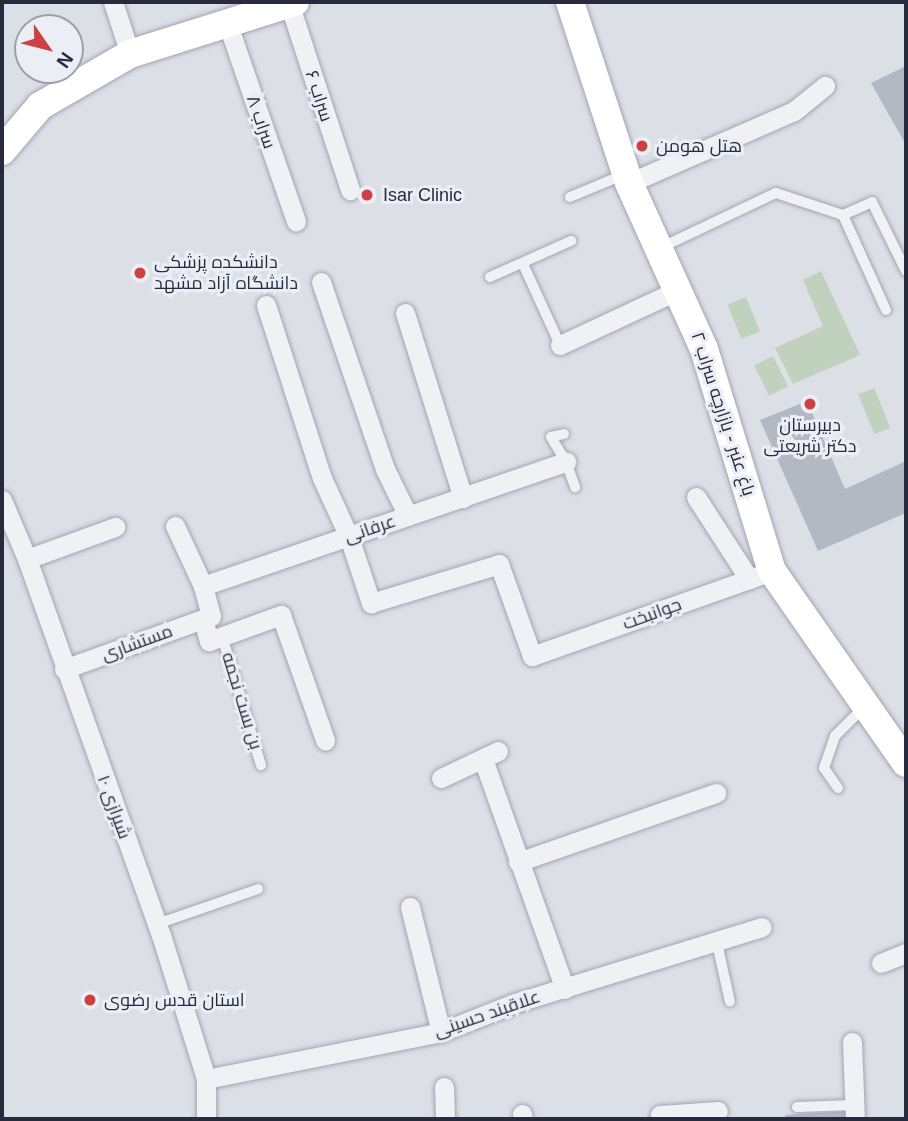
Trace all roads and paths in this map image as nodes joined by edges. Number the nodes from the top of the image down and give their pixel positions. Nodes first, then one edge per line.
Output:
1 (113, 2) edge
2 (292, 2) edge
3 (570, 2) edge
4 (242, 12) edge
5 (130, 54) junction
6 (825, 86) dead end
7 (2, 150) edge
8 (628, 178) junction
9 (350, 190) dead end
10 (570, 197) dead end
11 (843, 215) junction
12 (296, 221) dead end
13 (571, 241) dead end
14 (659, 248) junction
15 (523, 264) junction
16 (906, 271) edge
17 (490, 277) dead end
18 (321, 282) dead end
19 (678, 290) junction
20 (266, 305) dead end
21 (886, 310) dead end
22 (405, 313) dead end
23 (560, 345) joint
24 (564, 434) dead end
25 (566, 462) junction
26 (575, 487) dead end
27 (696, 497) dead end
28 (463, 498) junction
29 (2, 500) edge
30 (408, 516) junction
31 (175, 526) dead end
32 (115, 527) dead end
33 (349, 537) junction
34 (27, 559) junction
35 (761, 575) junction
36 (203, 586) junction
37 (207, 618) junction
38 (222, 636) junction
39 (64, 669) junction
40 (866, 705) junction
41 (325, 740) dead end
42 (906, 763) edge
43 (261, 765) dead end
44 (441, 778) dead end
45 (838, 788) dead end
46 (716, 793) dead end
47 (518, 862) junction
48 (258, 889) dead end
49 (410, 907) dead end
50 (157, 924) junction
51 (762, 927) dead end
52 (717, 943) junction
53 (906, 953) edge
54 (881, 963) dead end
55 (565, 989) junction
56 (730, 1002) dead end
57 (441, 1032) junction
58 (852, 1042) dead end
59 (206, 1079) junction
60 (444, 1087) dead end
61 (797, 1107) dead end
62 (718, 1111) dead end
63 (855, 1112) edge
64 (660, 1117) edge
65 (206, 1119) edge
66 (445, 1119) edge

1 - 5 street
2 - 4 street
2 - 9 street, سراب ۶
3 - 8 street, باغ عنبر - بازارچه سراب ۲
4 - 5 street
4 - 12 street, سراب ۸
5 - 7 street
6 - 8 street
8 - 10 lane
8 - 14 street, باغ عنبر - بازارچه سراب ۲
11 - 14 lane
11 - 16 lane
11 - 21 lane
13 - 15 lane
14 - 19 street, باغ عنبر - بازارچه سراب ۲
15 - 17 lane
15 - 23 lane
18 - 30 street
19 - 23 street
19 - 35 street, باغ عنبر - بازارچه سراب ۲
20 - 33 street
22 - 28 street
24 - 25 lane
25 - 26 lane
25 - 28 street, عرفانی
27 - 35 street
28 - 30 street, عرفانی
29 - 34 street, شیرازی ۱۰
30 - 33 street, عرفانی
31 - 36 street
32 - 34 street
33 - 35 street, جوانبخت
33 - 36 street, عرفانی
34 - 39 street, شیرازی ۱۰
35 - 40 street, باغ عنبر - بازارچه سراب ۲
36 - 37 street
37 - 38 street
37 - 39 street, مستشاری
38 - 41 street
38 - 43 lane, بن بست نجمه
39 - 50 street, شیرازی ۱۰
40 - 42 street, باغ عنبر - بازارچه سراب ۲
40 - 45 lane
44 - 47 street
46 - 47 street
47 - 55 street
48 - 50 lane
49 - 57 street
50 - 59 street, شیرازی ۱۰
51 - 52 street, علاقبند حسینی
52 - 55 street, علاقبند حسینی
52 - 56 lane
53 - 54 street
55 - 57 street, علاقبند حسینی
57 - 59 street, علاقبند حسینی
58 - 63 street
59 - 65 street, شیرازی ۱۰
60 - 66 street
61 - 63 lane
62 - 64 street

